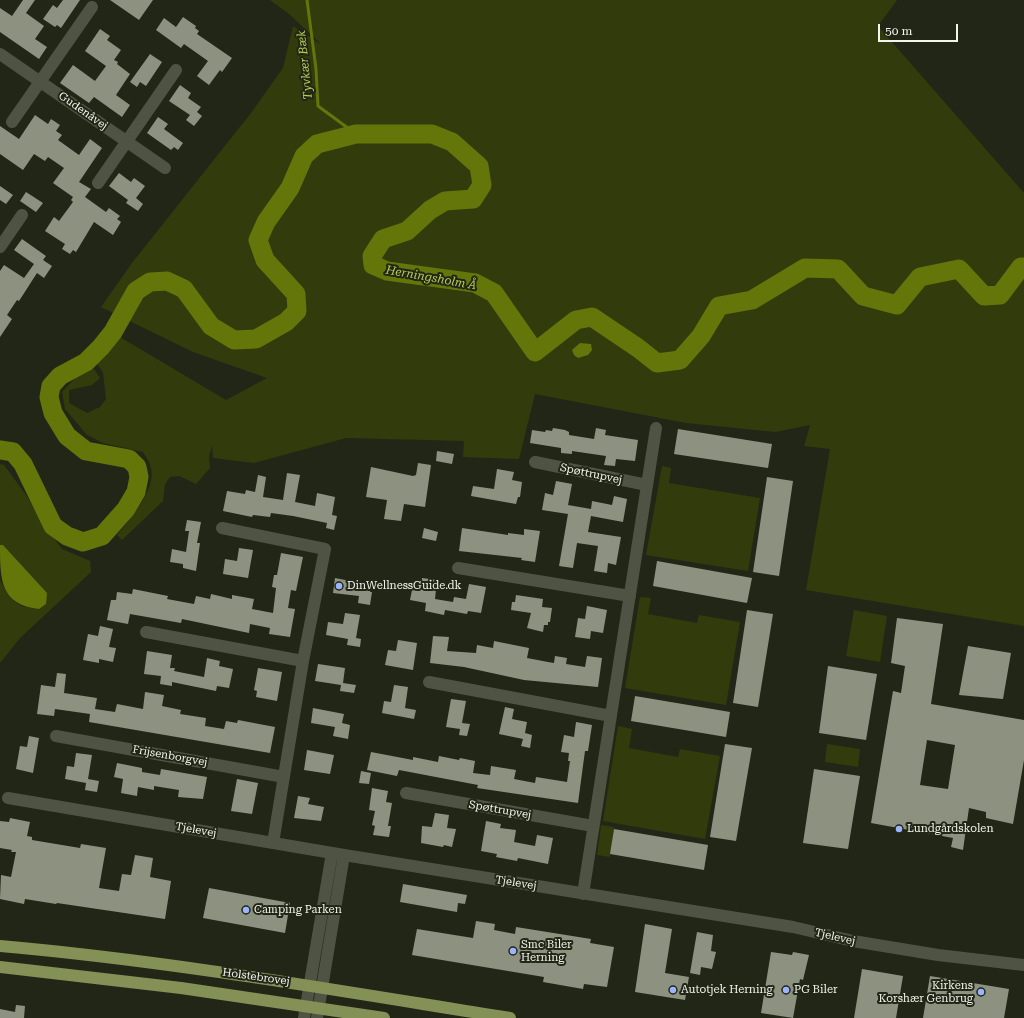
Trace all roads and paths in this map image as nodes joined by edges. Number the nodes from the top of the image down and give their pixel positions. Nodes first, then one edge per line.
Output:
1 (92, 7) dead end
2 (0, 54) edge
3 (176, 70) dead end
4 (40, 81) junction
5 (12, 122) dead end
6 (127, 141) junction
7 (164, 168) dead end
8 (98, 183) dead end
9 (22, 215) dead end
10 (0, 247) edge
11 (656, 428) dead end
12 (535, 462) dead end
13 (647, 485) junction
14 (222, 528) dead end
15 (458, 568) dead end
16 (630, 596) junction
17 (146, 632) dead end
18 (303, 661) junction
19 (429, 682) dead end
20 (611, 716) junction
21 (56, 736) dead end
22 (284, 777) junction
23 (406, 793) dead end
24 (8, 798) dead end
25 (593, 826) junction
26 (273, 844) junction
27 (338, 854) junction
28 (583, 894) junction
29 (0, 946) edge
30 (1024, 965) edge
31 (0, 967) edge
32 (309, 986) junction
33 (322, 988) junction
34 (306, 1005) junction
35 (318, 1013) edge
36 (304, 1018) edge
37 (384, 1018) edge
38 (510, 1018) edge

1 - 4 street
2 - 4 street, Gudenåvej
3 - 6 street
4 - 5 street
4 - 6 street, Gudenåvej
6 - 7 street, Gudenåvej
6 - 8 street
9 - 10 street
11 - 13 street
12 - 13 street, Spøttrupvej
13 - 16 street
14 - 18 street
15 - 16 street
16 - 20 street
17 - 18 street
18 - 22 street
19 - 20 street
20 - 25 street
21 - 22 street, Frijsenborgvej
22 - 26 street
23 - 25 street, Spøttrupvej
24 - 26 street, Tjelevej
25 - 28 street
26 - 27 street, Tjelevej
27 - 28 street, Tjelevej
27 - 32 street
27 - 33 street
28 - 30 street, Tjelevej
29 - 32 main road, Holstebrovej
31 - 34 main road, Holstebrovej
32 - 33 main road, Holstebrovej
32 - 34 street
33 - 35 street
33 - 38 main road, Holstebrovej
34 - 35 main road, Holstebrovej
34 - 36 street
35 - 37 main road, Holstebrovej

